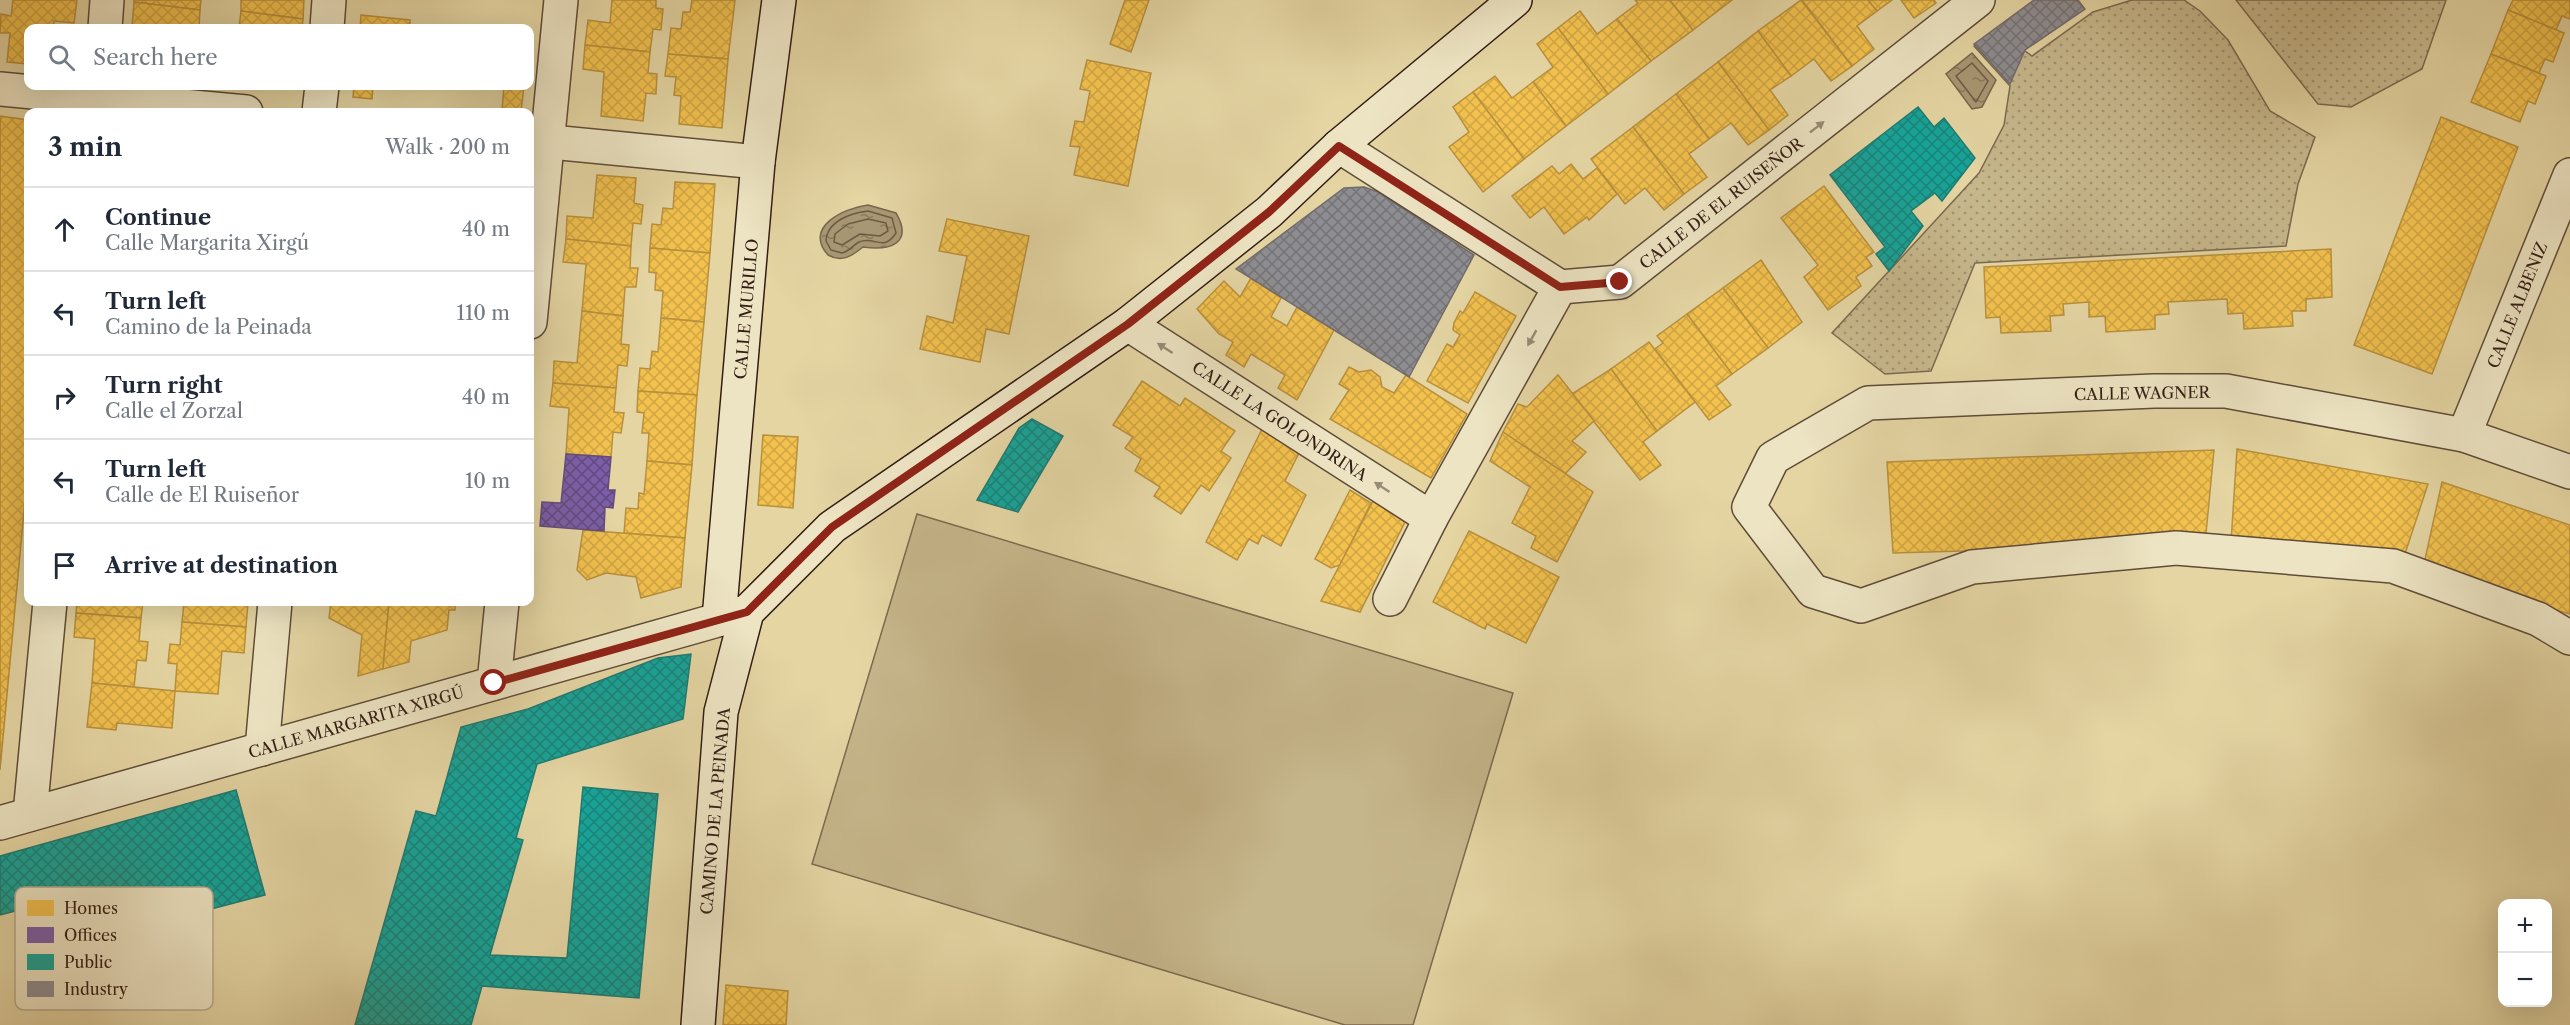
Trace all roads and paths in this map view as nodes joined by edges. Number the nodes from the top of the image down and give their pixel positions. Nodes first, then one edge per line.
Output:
1 (107, 0) edge
2 (329, 0) edge
3 (561, 0) edge
4 (779, 0) edge
5 (1515, 0) edge
6 (1978, 0) edge
7 (105, 24) edge
8 (327, 24) edge
9 (0, 89) edge
10 (322, 90) edge
11 (98, 99) edge
12 (200, 108) edge
13 (319, 108) edge
14 (538, 140) edge
15 (1339, 146) junction
16 (758, 162) junction
17 (2570, 175) edge
18 (534, 231) edge
19 (1560, 287) junction
20 (1128, 324) junction
21 (2464, 435) junction
22 (2570, 472) edge
23 (1431, 518) junction
24 (1390, 599) dead end
25 (49, 606) edge
26 (275, 606) edge
27 (502, 606) edge
28 (733, 615) junction
29 (2570, 638) edge
30 (494, 683) junction
31 (262, 749) junction
32 (15, 818) edge
33 (698, 1025) edge

1 - 7 street
2 - 8 street
3 - 14 street
4 - 16 street, CALLE MURILLO
5 - 15 street
19 -> 6 street, CALLE DE EL RUISEÑOR
9 - 11 street
10 - 13 street
11 - 12 street
14 - 16 street
14 - 18 street
15 - 19 street
15 - 20 street
16 - 28 street, CALLE MURILLO
17 - 21 street, CALLE ALBENIZ
19 -> 23 street
23 -> 20 street, CALLE LA GOLONDRINA
20 - 28 street
21 - 22 street, CALLE WAGNER
21 - 29 street, CALLE WAGNER
23 - 24 street
25 - 32 street
26 - 31 street
27 - 30 street
28 - 30 street, CALLE MARGARITA XIRGÚ
28 - 33 street, CAMINO DE LA PEINADA
30 - 31 street, CALLE MARGARITA XIRGÚ
31 - 32 street, CALLE MARGARITA XIRGÚ

